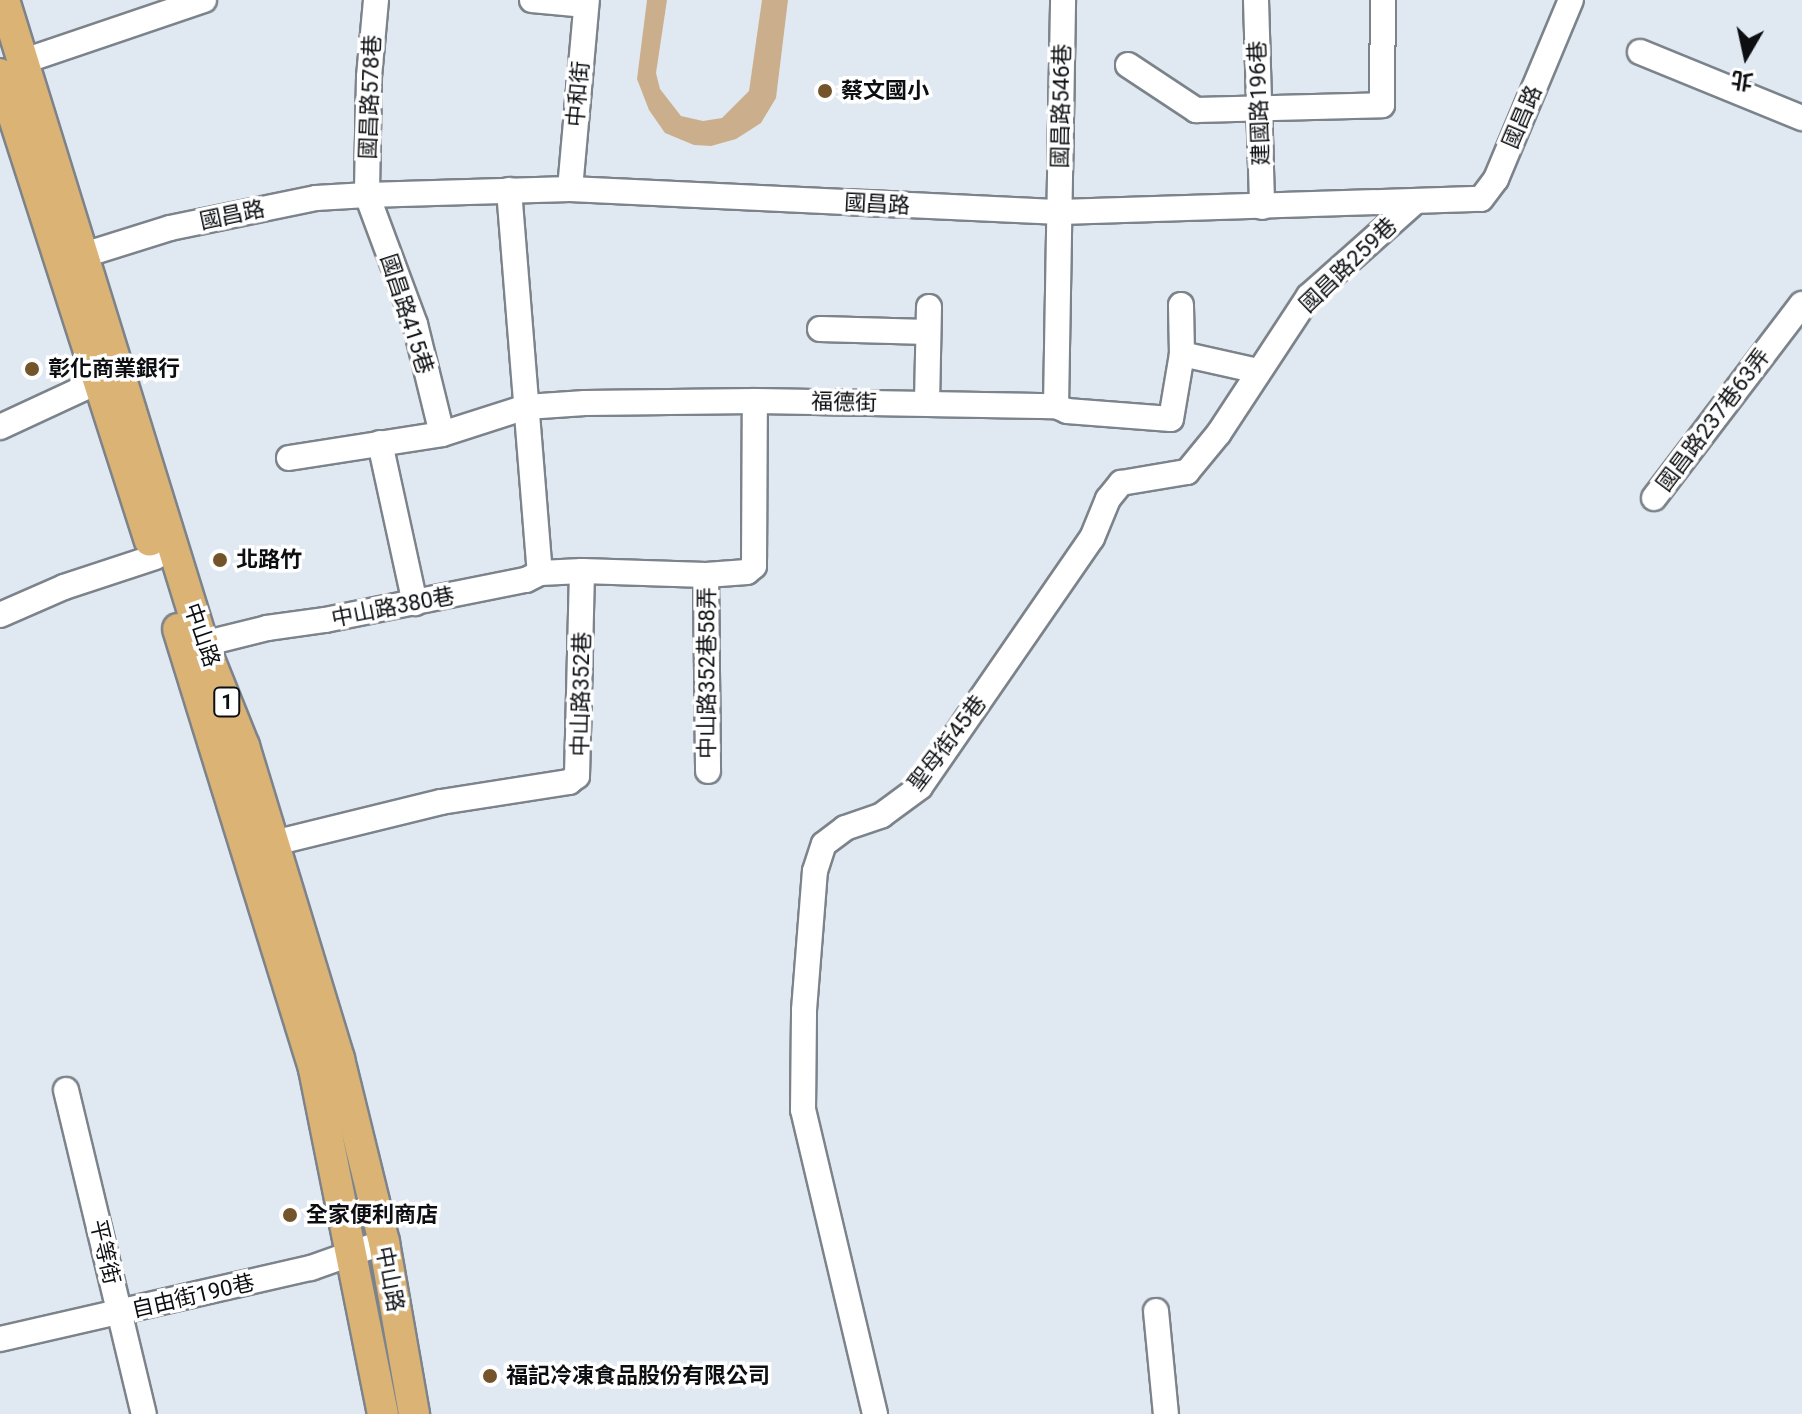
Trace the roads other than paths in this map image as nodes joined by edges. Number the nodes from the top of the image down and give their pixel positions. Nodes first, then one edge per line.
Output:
1 (4, 0) edge
2 (204, 0) edge
3 (376, 0) edge
4 (532, 0) edge
5 (1063, 0) edge
6 (1256, 0) edge
7 (1383, 0) edge
8 (1571, 0) edge
9 (587, 3) edge
10 (1640, 52) dead end
11 (1128, 65) dead end
12 (12, 68) edge
13 (1260, 106) junction
14 (1802, 118) edge
15 (570, 189) junction
16 (509, 190) junction
17 (367, 195) junction
18 (1415, 202) junction
19 (1262, 207) junction
20 (1060, 212) junction
21 (73, 259) junction
22 (1802, 304) edge
23 (1181, 305) dead end
24 (929, 307) dead end
25 (820, 329) dead end
26 (928, 332) junction
27 (1182, 354) junction
28 (1258, 371) junction
29 (99, 381) junction
30 (755, 401) junction
31 (927, 403) junction
32 (1056, 406) junction
33 (526, 407) junction
34 (0, 427) edge
35 (442, 434) junction
36 (380, 443) junction
37 (289, 458) dead end
38 (1654, 498) dead end
39 (155, 557) junction
40 (582, 571) junction
41 (540, 573) junction
42 (706, 575) junction
43 (415, 603) junction
44 (0, 615) edge
45 (203, 644) junction
46 (708, 771) dead end
47 (274, 843) junction
48 (66, 1090) dead end
49 (384, 1242) junction
50 (351, 1253) junction
51 (1156, 1311) dead end
52 (119, 1314) junction
53 (0, 1339) edge
54 (144, 1414) edge
55 (383, 1414) edge
56 (414, 1414) edge
57 (875, 1414) edge
58 (1166, 1414) edge

1 - 12 main road, 中山路 / 1
2 - 12 street
3 - 17 street, 國昌路578巷
4 - 9 street
5 - 20 street, 國昌路546巷
6 - 13 street, 建國路196巷
7 - 13 street
8 - 18 street, 國昌路
9 - 15 street, 中和街
10 - 14 street
11 - 13 street
12 - 21 main road, 中山路 / 1
13 - 19 street, 建國路196巷
15 - 16 street, 國昌路
15 - 20 street, 國昌路
16 - 17 street, 國昌路
16 - 33 street
17 - 21 street, 國昌路
17 - 35 street, 國昌路415巷
18 - 19 street, 國昌路
18 - 28 street, 國昌路259巷
19 - 20 street, 國昌路
20 - 32 street
21 - 29 main road, 中山路 / 1
21 - 45 main road, 中山路 / 1
22 - 38 street, 國昌路237巷63弄
23 - 27 street
24 - 26 street
25 - 26 street
26 - 31 street
27 - 28 street
27 - 32 street, 福德街
28 - 57 street, 聖母街45巷
29 - 34 street
29 - 39 main road, 中山路 / 1
30 - 31 street, 福德街
30 - 33 street, 福德街
30 - 42 street
31 - 32 street, 福德街
33 - 35 street, 福德街
33 - 41 street
35 - 36 street, 福德街
36 - 37 street, 福德街
36 - 43 street
39 - 44 street
39 - 50 main road, 中山路 / 1
40 - 41 street, 中山路380巷
40 - 42 street
40 - 47 street, 中山路352巷
41 - 43 street, 中山路380巷
42 - 46 street, 中山路352巷58弄
43 - 45 street, 中山路380巷
45 - 47 main road, 中山路 / 1
47 - 49 main road, 中山路 / 1
48 - 52 street, 平等街
49 - 50 street, 自由街190巷
49 - 56 main road, 中山路 / 1
50 - 52 street, 自由街190巷
50 - 55 main road, 中山路 / 1
51 - 58 street
52 - 53 street, 自由街190巷
52 - 54 street, 平等街

